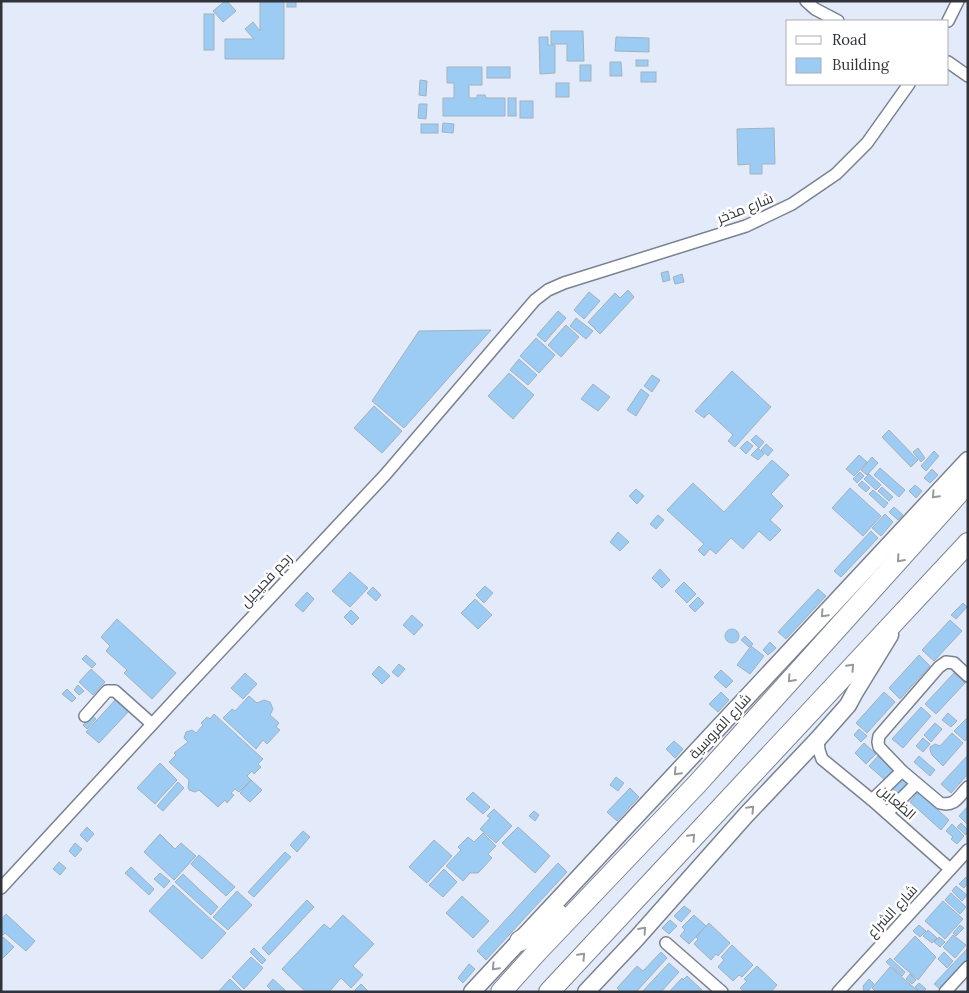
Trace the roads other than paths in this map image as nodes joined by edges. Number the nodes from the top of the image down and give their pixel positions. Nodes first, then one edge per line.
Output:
1 (806, 1) edge
2 (958, 1) edge
3 (836, 20) edge
4 (948, 20) edge
5 (949, 63) edge
6 (968, 76) edge
7 (908, 85) edge
8 (548, 290) joint
9 (968, 460) edge
10 (968, 483) edge
11 (968, 543) edge
12 (905, 608) junction
13 (968, 676) edge
14 (85, 716) dead end
15 (152, 724) junction
16 (818, 739) junction
17 (822, 760) junction
18 (797, 762) junction
19 (902, 771) junction
20 (698, 783) junction
21 (916, 784) junction
22 (968, 787) edge
23 (872, 800) junction
24 (887, 812) junction
25 (968, 850) edge
26 (950, 869) junction
27 (1, 888) edge
28 (520, 941) junction
29 (666, 943) dead end
30 (968, 967) edge
31 (554, 987) edge
32 (472, 992) edge
33 (501, 992) edge
34 (586, 992) edge
35 (722, 992) edge
36 (838, 992) edge
37 (945, 992) edge

1 - 3 street
2 - 4 street
5 - 6 street
7 - 8 street, شارع مذخر
8 - 15 street, رجم فحيحيل
9 -> 28 main road, شارع الفروسية
10 -> 20 highway, شارع الفروسية
11 - 12 highway
12 - 16 main road
31 -> 12 highway
13 - 19 street
14 - 15 street
15 - 27 street, رجم فحيحيل
16 - 17 street
16 - 18 main road
17 - 18 street
17 - 23 street, الظعاين
34 -> 18 main road
19 - 21 street
19 - 23 street
20 - 28 highway
20 - 33 highway, شارع الفروسية
21 - 22 street
21 - 24 street
23 - 24 street, الظعاين
24 - 26 street, الظعاين
25 - 26 street, شارع الشراع
26 - 36 street, شارع الشراع
28 -> 32 main road, شارع الفروسية
29 - 35 street
30 - 37 street

